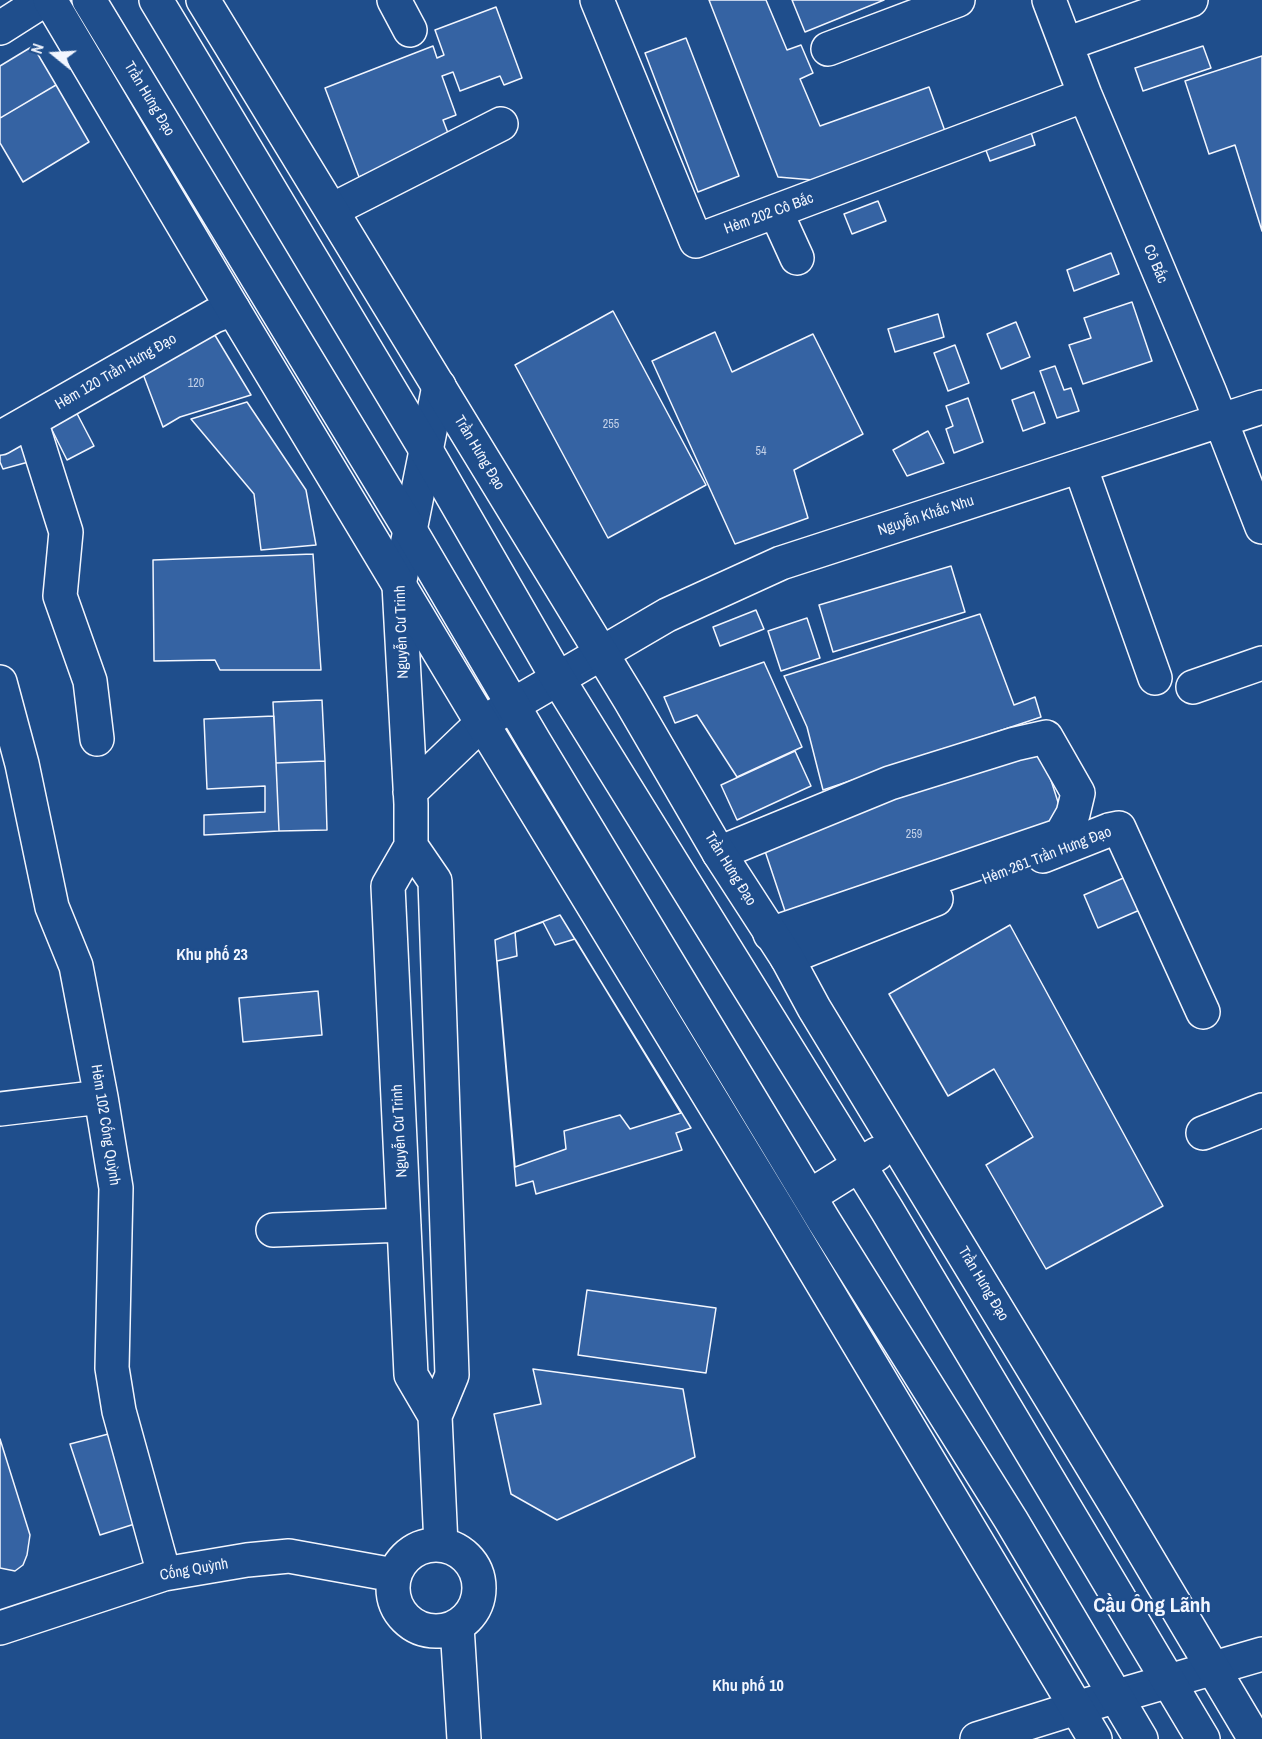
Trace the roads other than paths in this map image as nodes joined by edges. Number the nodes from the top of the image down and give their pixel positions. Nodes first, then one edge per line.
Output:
1 (44, 0) edge
2 (50, 0) edge
3 (89, 0) edge
4 (203, 0) edge
5 (394, 0) edge
6 (597, 0) edge
7 (958, 0) edge
8 (1049, 0) edge
9 (1191, 0) edge
10 (169, 5) edge
11 (0, 28) edge
12 (410, 30) dead end
13 (1066, 44) junction
14 (828, 49) dead end
15 (136, 78) junction
16 (1084, 95) junction
17 (108, 97) junction
18 (501, 124) dead end
19 (197, 179) junction
20 (168, 200) junction
21 (332, 210) junction
22 (777, 212) junction
23 (296, 234) junction
24 (797, 258) dead end
25 (264, 288) junction
26 (233, 309) junction
27 (439, 386) junction
28 (1262, 407) edge
29 (31, 421) junction
30 (1220, 422) junction
31 (0, 438) edge
32 (426, 450) junction
33 (1080, 466) junction
34 (1262, 527) edge
35 (410, 530) junction
36 (399, 585) junction
37 (602, 654) junction
38 (1262, 663) edge
39 (1155, 678) dead end
40 (558, 679) junction
41 (0, 682) edge
42 (1193, 687) dead end
43 (513, 705) junction
44 (482, 723) junction
45 (97, 739) dead end
46 (410, 792) junction
47 (411, 846) junction
48 (727, 866) junction
49 (621, 886) junction
50 (591, 902) junction
51 (696, 903) junction
52 (779, 946) junction
53 (814, 1008) junction
54 (1203, 1011) dead end
55 (703, 1019) junction
56 (777, 1033) junction
57 (674, 1038) junction
58 (101, 1097) junction
59 (0, 1109) edge
60 (1262, 1110) edge
61 (763, 1119) junction
62 (1203, 1133) dead end
63 (734, 1137) junction
64 (897, 1143) junction
65 (859, 1166) junction
66 (810, 1196) junction
67 (404, 1225) junction
68 (273, 1230) dead end
69 (998, 1310) junction
70 (961, 1333) junction
71 (923, 1381) junction
72 (893, 1400) junction
73 (435, 1416) junction
74 (1117, 1507) junction
75 (1011, 1520) junction
76 (1080, 1530) junction
77 (977, 1541) junction
78 (441, 1545) junction
79 (164, 1574) junction
80 (394, 1575) junction
81 (457, 1626) junction
82 (0, 1628) edge
83 (1262, 1654) edge
84 (1212, 1669) junction
85 (1168, 1682) junction
86 (1115, 1696) junction
87 (1076, 1708) junction
88 (464, 1739) edge
89 (977, 1739) edge
90 (1095, 1739) edge
91 (1141, 1739) edge
92 (1203, 1739) edge
93 (1255, 1739) edge

1 - 11 main road
2 - 17 main road
3 - 15 main road, Trần Hưng Đạo
4 - 21 main road, Trần Hưng Đạo
5 - 12 main road
6 - 22 main road, Hẻm 202 Cô Bắc
7 - 14 main road
8 - 13 main road, Cô Bắc
9 - 13 main road
10 - 23 main road
13 - 16 main road, Cô Bắc
15 - 17 main road
15 - 19 main road, Trần Hưng Đạo
16 - 22 main road, Hẻm 202 Cô Bắc
16 - 30 main road, Cô Bắc
17 - 20 main road
18 - 21 main road
19 - 20 main road
19 - 25 main road, Trần Hưng Đạo
20 - 26 main road
21 - 23 main road
21 - 27 main road, Trần Hưng Đạo
22 - 24 main road
23 - 32 main road
25 - 26 main road, Hẻm 120 Trần Hưng Đạo
25 - 35 main road, Trần Hưng Đạo
26 - 29 main road, Hẻm 120 Trần Hưng Đạo
26 - 36 main road
27 - 32 main road, Nguyễn Cư Trinh
27 - 37 main road, Trần Hưng Đạo
28 - 30 main road, Nguyễn Khắc Nhu
29 - 31 main road, Hẻm 120 Trần Hưng Đạo
29 - 45 main road
30 - 33 main road, Nguyễn Khắc Nhu
30 - 34 main road, Cô Bắc
32 - 35 main road, Nguyễn Cư Trinh
32 - 40 main road
33 - 37 main road, Nguyễn Khắc Nhu
33 - 39 main road
35 - 36 main road, Nguyễn Cư Trinh
35 - 43 main road, Trần Hưng Đạo
36 - 44 main road
36 - 46 main road, Nguyễn Cư Trinh
37 - 40 main road, Nguyễn Khắc Nhu
37 - 48 main road, Trần Hưng Đạo
38 - 42 main road
40 - 43 main road, Nguyễn Khắc Nhu
40 - 51 main road
41 - 58 main road, Hẻm 102 Cống Quỳnh
43 - 44 main road, Nguyễn Khắc Nhu
43 - 49 main road, Trần Hưng Đạo
44 - 46 main road, Nguyễn Khắc Nhu
44 - 50 main road
46 - 47 main road, Nguyễn Cư Trinh
47 - 67 main road, Nguyễn Cư Trinh
47 - 73 main road, Nguyễn Cư Trinh
48 - 51 main road
48 - 52 main road, Trần Hưng Đạo
48 - 52 main road
49 - 50 main road
49 - 55 main road, Trần Hưng Đạo
50 - 57 main road
51 - 56 main road
52 - 53 main road, Trần Hưng Đạo
52 - 54 main road, Hẻm 261 Trần Hưng Đạo
53 - 56 main road
53 - 64 main road, Trần Hưng Đạo
55 - 57 main road
55 - 61 main road, Trần Hưng Đạo
56 - 65 main road
57 - 63 main road
58 - 59 main road
58 - 79 main road, Hẻm 102 Cống Quỳnh
60 - 62 main road
61 - 63 main road
61 - 66 main road, Trần Hưng Đạo
63 - 72 main road
64 - 65 main road
64 - 69 main road, Trần Hưng Đạo
65 - 66 main road
65 - 70 main road
66 - 71 main road, Trần Hưng Đạo
67 - 68 main road
67 - 73 main road, Nguyễn Cư Trinh
69 - 70 main road
69 - 74 main road, Trần Hưng Đạo
70 - 76 main road
71 - 72 main road
71 - 75 main road, Trần Hưng Đạo
72 - 77 main road
73 - 78 main road, Nguyễn Cư Trinh
74 - 76 main road
74 - 84 main road, Trần Hưng Đạo
75 - 77 main road
75 - 86 main road, Trần Hưng Đạo
76 - 85 main road
77 - 87 main road
78 - 80 main road
78 - 81 main road
79 - 80 main road, Cống Quỳnh
79 - 82 main road, Cống Quỳnh
80 - 81 main road
81 - 88 main road
83 - 84 main road
84 - 85 main road
84 - 93 main road, Trần Hưng Đạo
85 - 86 main road
85 - 92 main road
86 - 87 main road
86 - 91 main road, Trần Hưng Đạo
87 - 89 main road
87 - 90 main road

